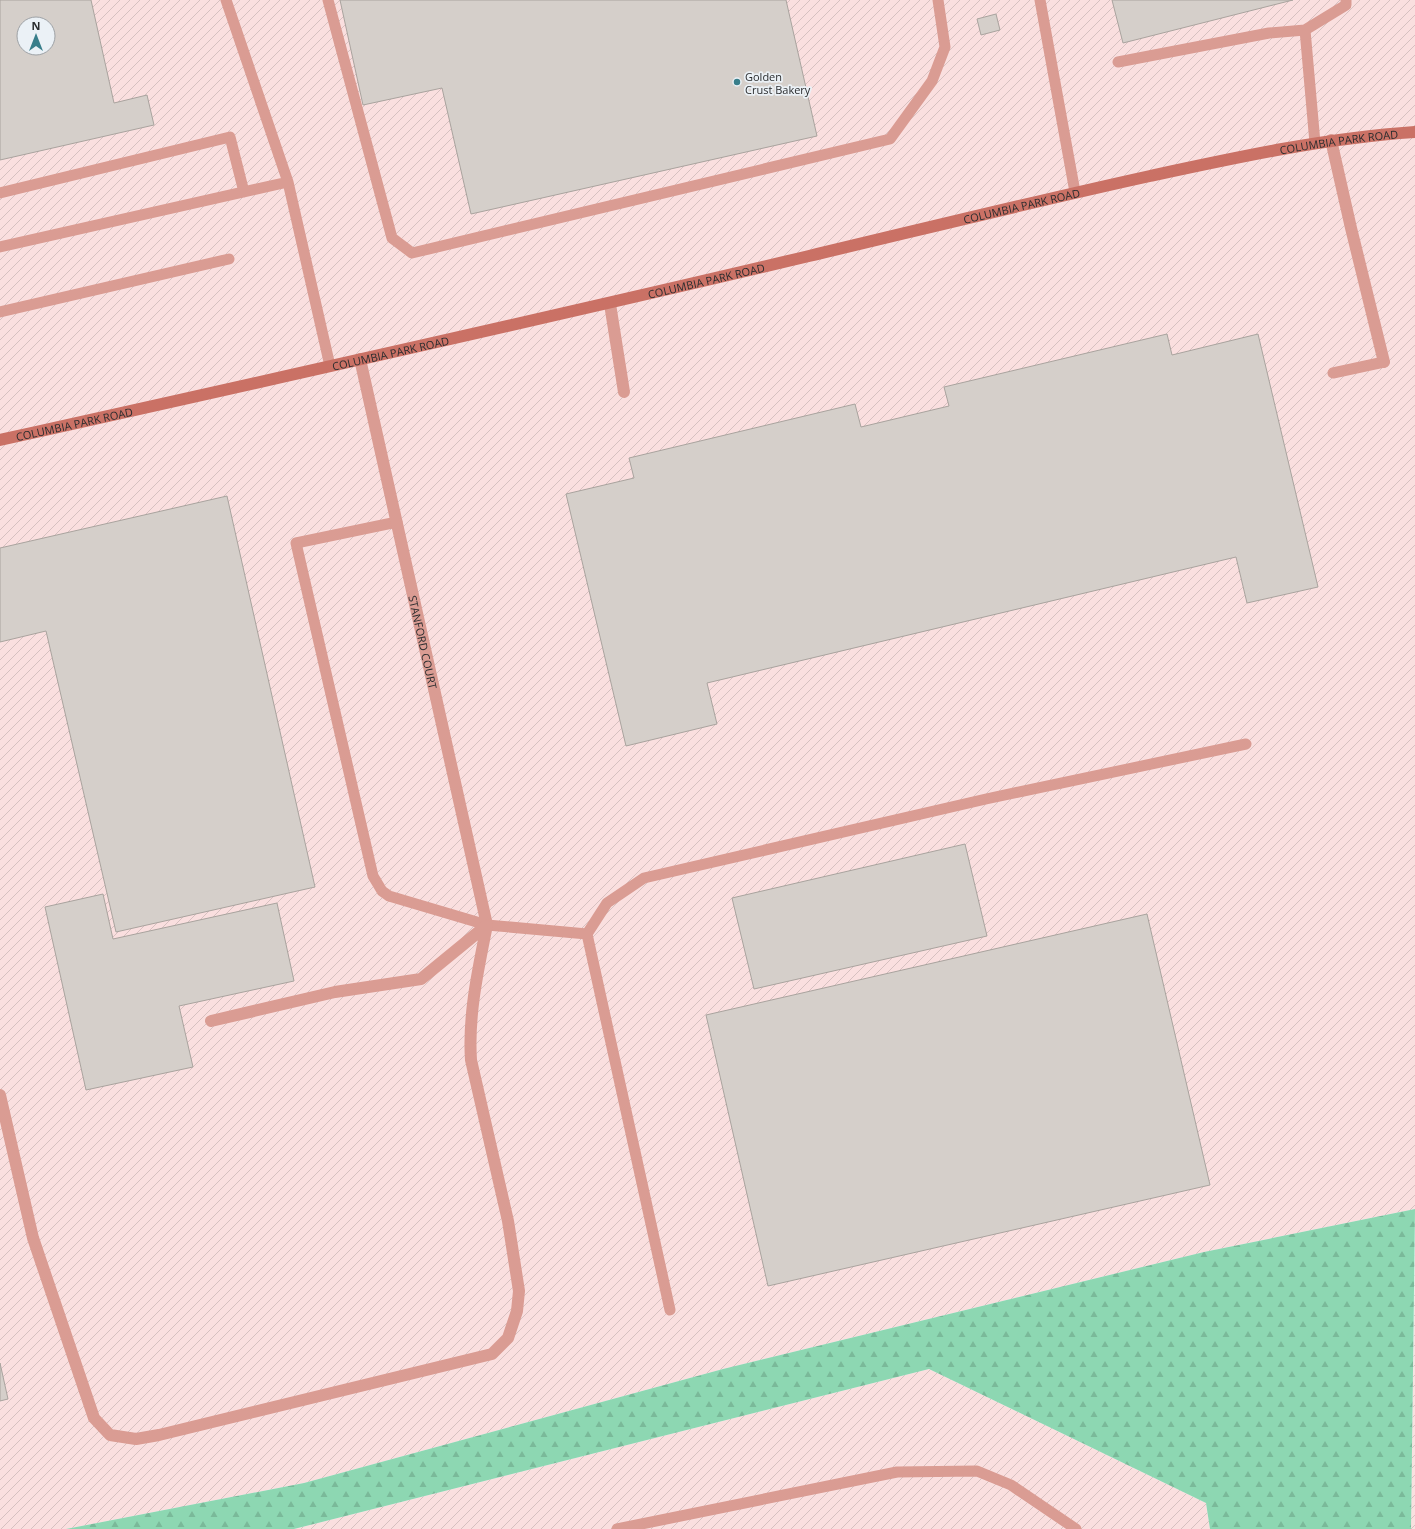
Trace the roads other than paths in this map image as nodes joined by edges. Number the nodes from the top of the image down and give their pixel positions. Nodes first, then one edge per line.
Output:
1 (226, 0) edge
2 (328, 0) edge
3 (938, 0) edge
4 (1040, 0) edge
5 (1346, 0) edge
6 (1305, 30) junction
7 (1118, 62) dead end
8 (1415, 132) edge
9 (1331, 140) junction
10 (1316, 143) junction
11 (288, 182) junction
12 (244, 192) junction
13 (1076, 192) junction
14 (0, 193) edge
15 (0, 247) edge
16 (229, 259) dead end
17 (610, 304) junction
18 (0, 312) edge
19 (360, 360) junction
20 (1384, 362) joint
21 (330, 366) junction
22 (1333, 373) dead end
23 (624, 392) dead end
24 (0, 440) edge
25 (397, 522) junction
26 (1246, 744) dead end
27 (487, 925) junction
28 (586, 934) junction
29 (211, 1021) dead end
30 (0, 1095) edge
31 (670, 1310) dead end
32 (617, 1529) edge
33 (1076, 1529) edge

1 - 11 lane
2 - 3 lane
4 - 13 lane
5 - 6 lane
6 - 7 lane
6 - 10 lane
8 - 9 street, COLUMBIA PARK ROAD
9 - 10 street, COLUMBIA PARK ROAD
9 - 20 street
10 - 13 street, COLUMBIA PARK ROAD
11 - 12 lane
11 - 21 lane
12 - 14 lane
12 - 15 lane
13 - 17 street, COLUMBIA PARK ROAD
16 - 18 lane
17 - 19 street, COLUMBIA PARK ROAD
17 - 23 street
19 - 21 street, COLUMBIA PARK ROAD
19 - 25 street, STANFORD COURT
20 - 22 lane
21 - 24 street, COLUMBIA PARK ROAD
25 - 27 street, STANFORD COURT
25 - 27 lane
26 - 28 lane
27 - 28 lane
27 - 29 street
27 - 30 street
28 - 31 lane
32 - 33 lane

